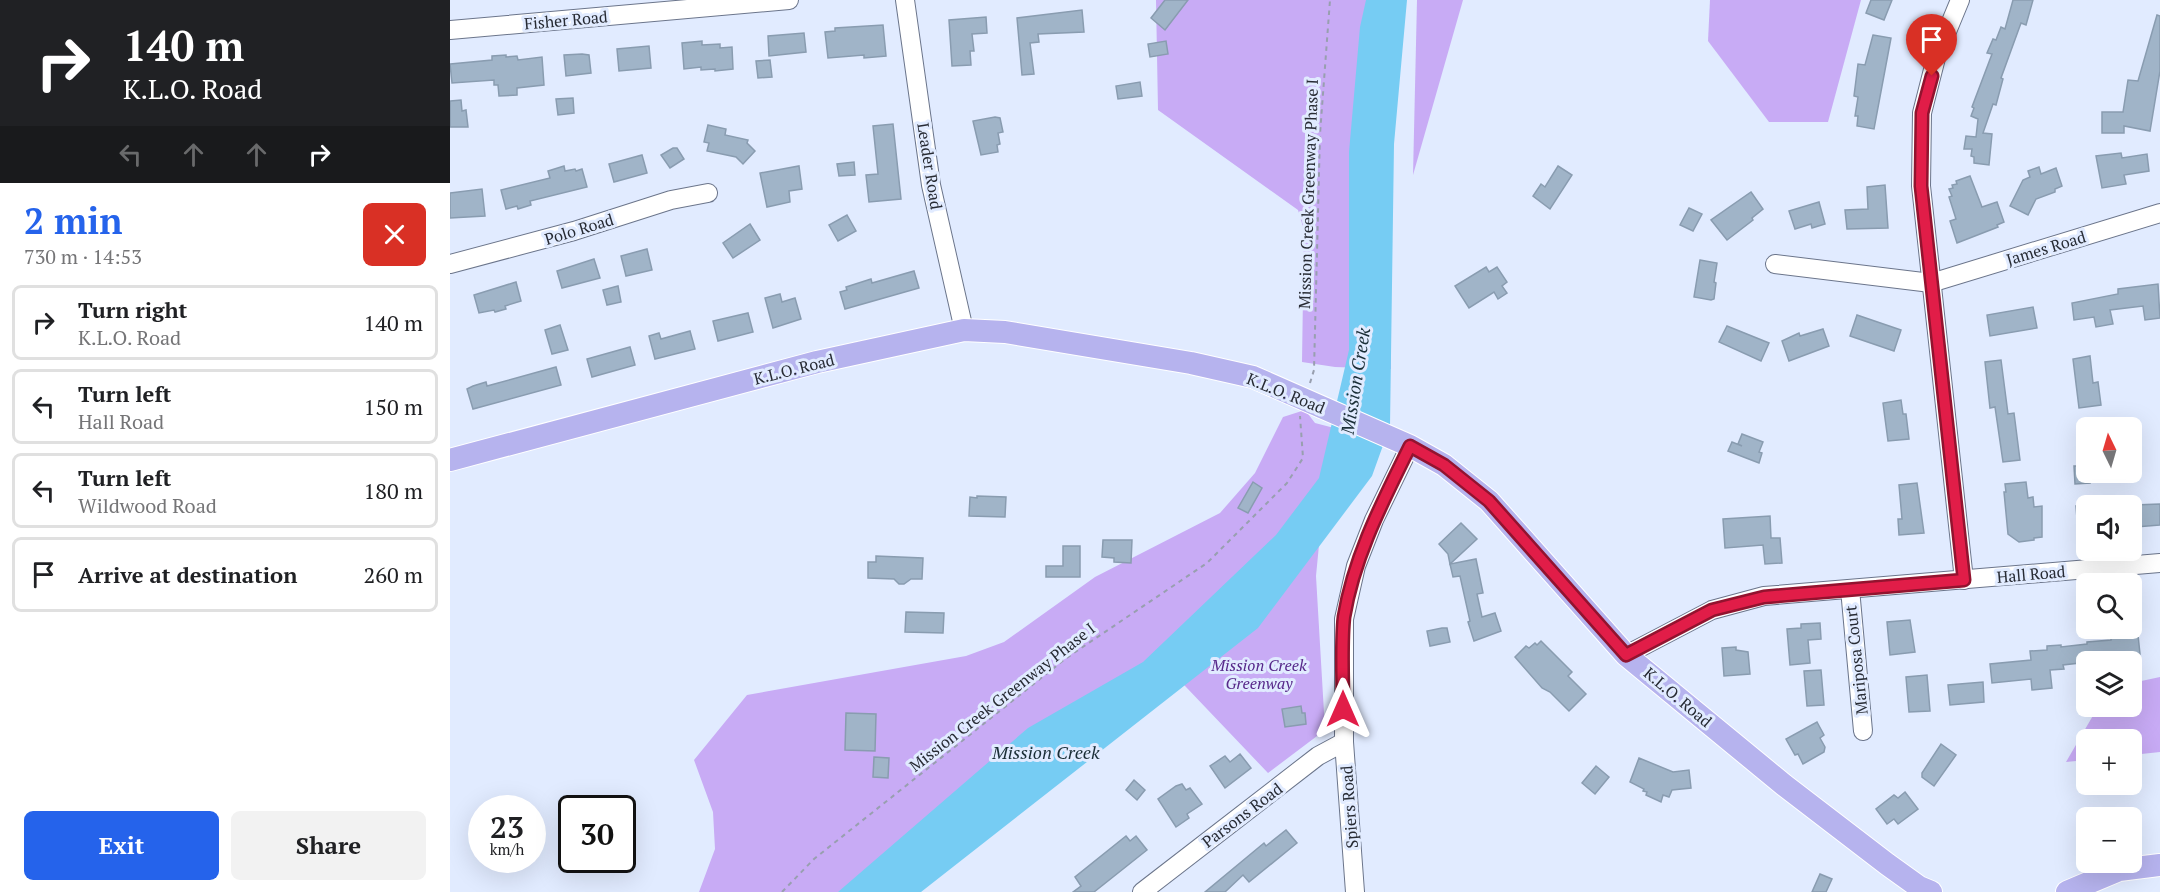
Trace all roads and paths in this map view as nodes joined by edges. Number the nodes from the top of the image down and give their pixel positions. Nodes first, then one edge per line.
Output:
1 (789, 0) edge
2 (905, 0) edge
3 (1330, 0) edge
4 (1960, 0) edge
5 (450, 30) edge
6 (708, 193) dead end
7 (2160, 213) edge
8 (450, 264) edge
9 (1775, 264) dead end
10 (1931, 283) junction
11 (964, 330) junction
12 (1304, 398) junction
13 (1410, 446) junction
14 (450, 460) edge
15 (2160, 563) edge
16 (1964, 580) junction
17 (1850, 590) junction
18 (1626, 655) junction
19 (1863, 731) dead end
20 (1344, 742) junction
21 (2160, 865) edge
22 (782, 892) edge
23 (1142, 892) edge
24 (1355, 892) edge
25 (1931, 892) edge
26 (2067, 892) edge

1 - 5 street, Fisher Road
2 - 11 street, Leader Road
3 - 12 path, Mission Creek Greenway Phase I
4 - 10 street
6 - 8 street, Polo Road
7 - 10 street, James Road
9 - 10 street
10 - 16 street
11 - 12 main road, K.L.O. Road
11 - 14 main road, K.L.O. Road
12 - 13 main road, K.L.O. Road
12 - 22 path, Mission Creek Greenway Phase I
13 - 18 main road, K.L.O. Road
13 - 20 street, Spiers Road
15 - 16 street, Hall Road
16 - 17 street, Hall Road
17 - 18 street, Hall Road
17 - 19 street, Mariposa Court
18 - 25 main road, K.L.O. Road
20 - 23 street, Parsons Road
20 - 24 street, Spiers Road
21 - 26 main road

